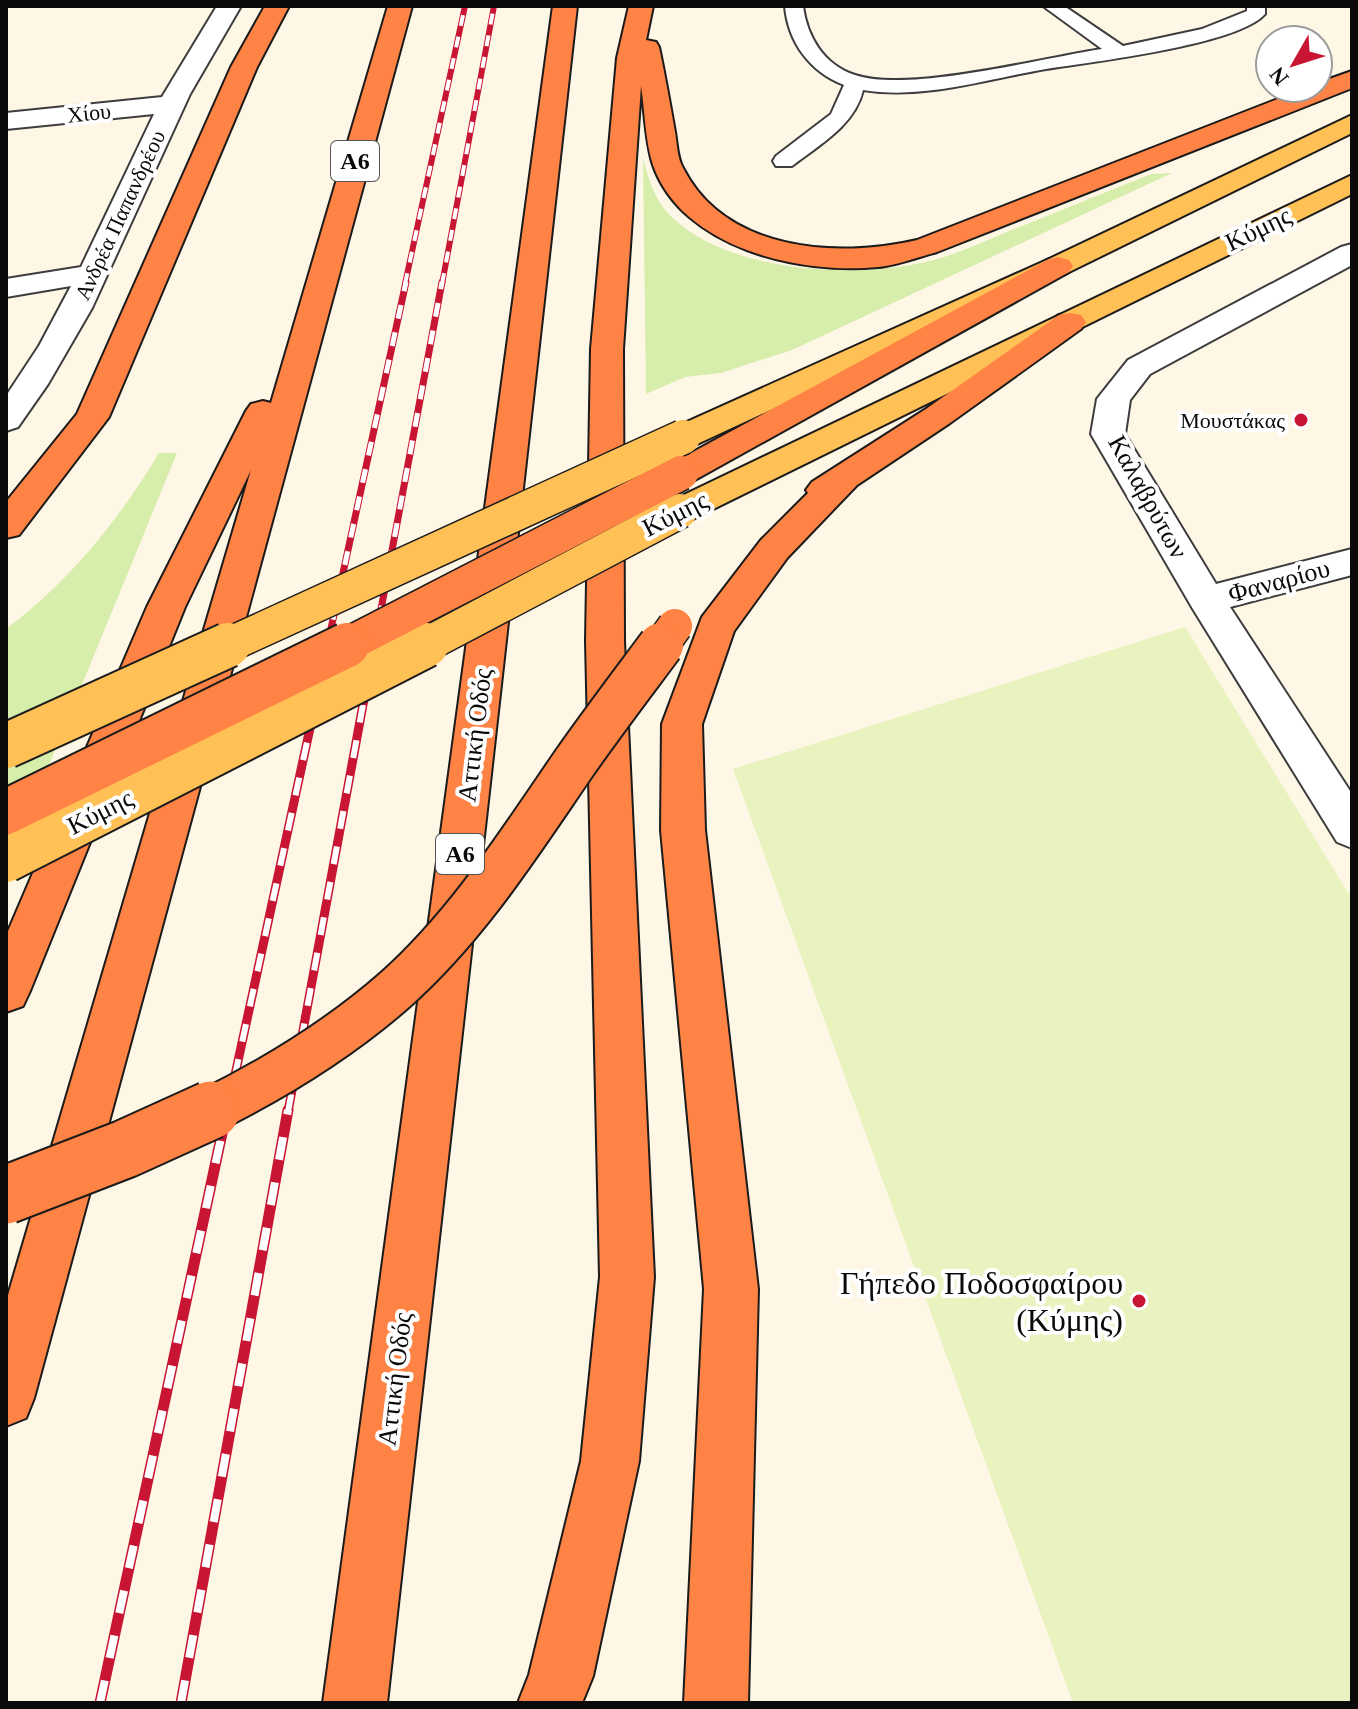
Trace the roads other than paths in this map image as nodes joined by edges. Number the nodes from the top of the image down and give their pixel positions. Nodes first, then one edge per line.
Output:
1 (229, 6) edge
2 (277, 6) edge
3 (400, 6) edge
4 (565, 6) edge
5 (794, 6) edge
6 (1052, 6) edge
7 (1256, 6) edge
8 (640, 13) edge
9 (1118, 51) junction
10 (1352, 79) edge
11 (855, 82) junction
12 (172, 104) junction
13 (6, 121) edge
14 (1352, 123) edge
15 (784, 161) dead end
16 (1352, 183) edge
17 (1352, 253) edge
18 (1058, 266) joint
19 (92, 274) junction
20 (6, 288) edge
21 (310, 316) junction
22 (1070, 322) junction
23 (6, 420) edge
24 (849, 472) junction
25 (681, 473) junction
26 (6, 526) edge
27 (1352, 562) edge
28 (1206, 600) junction
29 (6, 746) edge
30 (6, 812) edge
31 (1352, 830) edge
32 (6, 860) edge
33 (6, 991) edge
34 (6, 1195) edge
35 (6, 1398) edge
36 (355, 1703) edge
37 (550, 1703) edge
38 (716, 1703) edge

1 - 12 street, Ανδρέα Παπανδρέου
2 - 26 highway
3 - 21 highway, Α6
4 - 36 highway, Αττική Οδός / Α6
5 - 11 lane
6 - 9 lane
7 - 9 lane
8 - 10 highway
8 - 37 highway
9 - 11 lane
11 - 15 lane
12 - 13 street, Χίου
12 - 19 street, Ανδρέα Παπανδρέου
14 - 18 main road, Κύμης
16 - 22 main road, Κύμης
17 - 28 street, Καλαβρύτων
18 - 25 highway
19 - 20 street
19 - 23 street, Ανδρέα Παπανδρέου
21 - 33 highway
21 - 35 highway, Α6
22 - 24 highway
22 - 25 main road, Κύμης
24 - 34 highway, bridge
24 - 38 highway
25 - 29 main road, Κύμης, bridge
25 - 30 highway, bridge
25 - 32 main road, Κύμης, bridge
27 - 28 street, Φαναρίου
28 - 31 street, Καλαβρύτων

